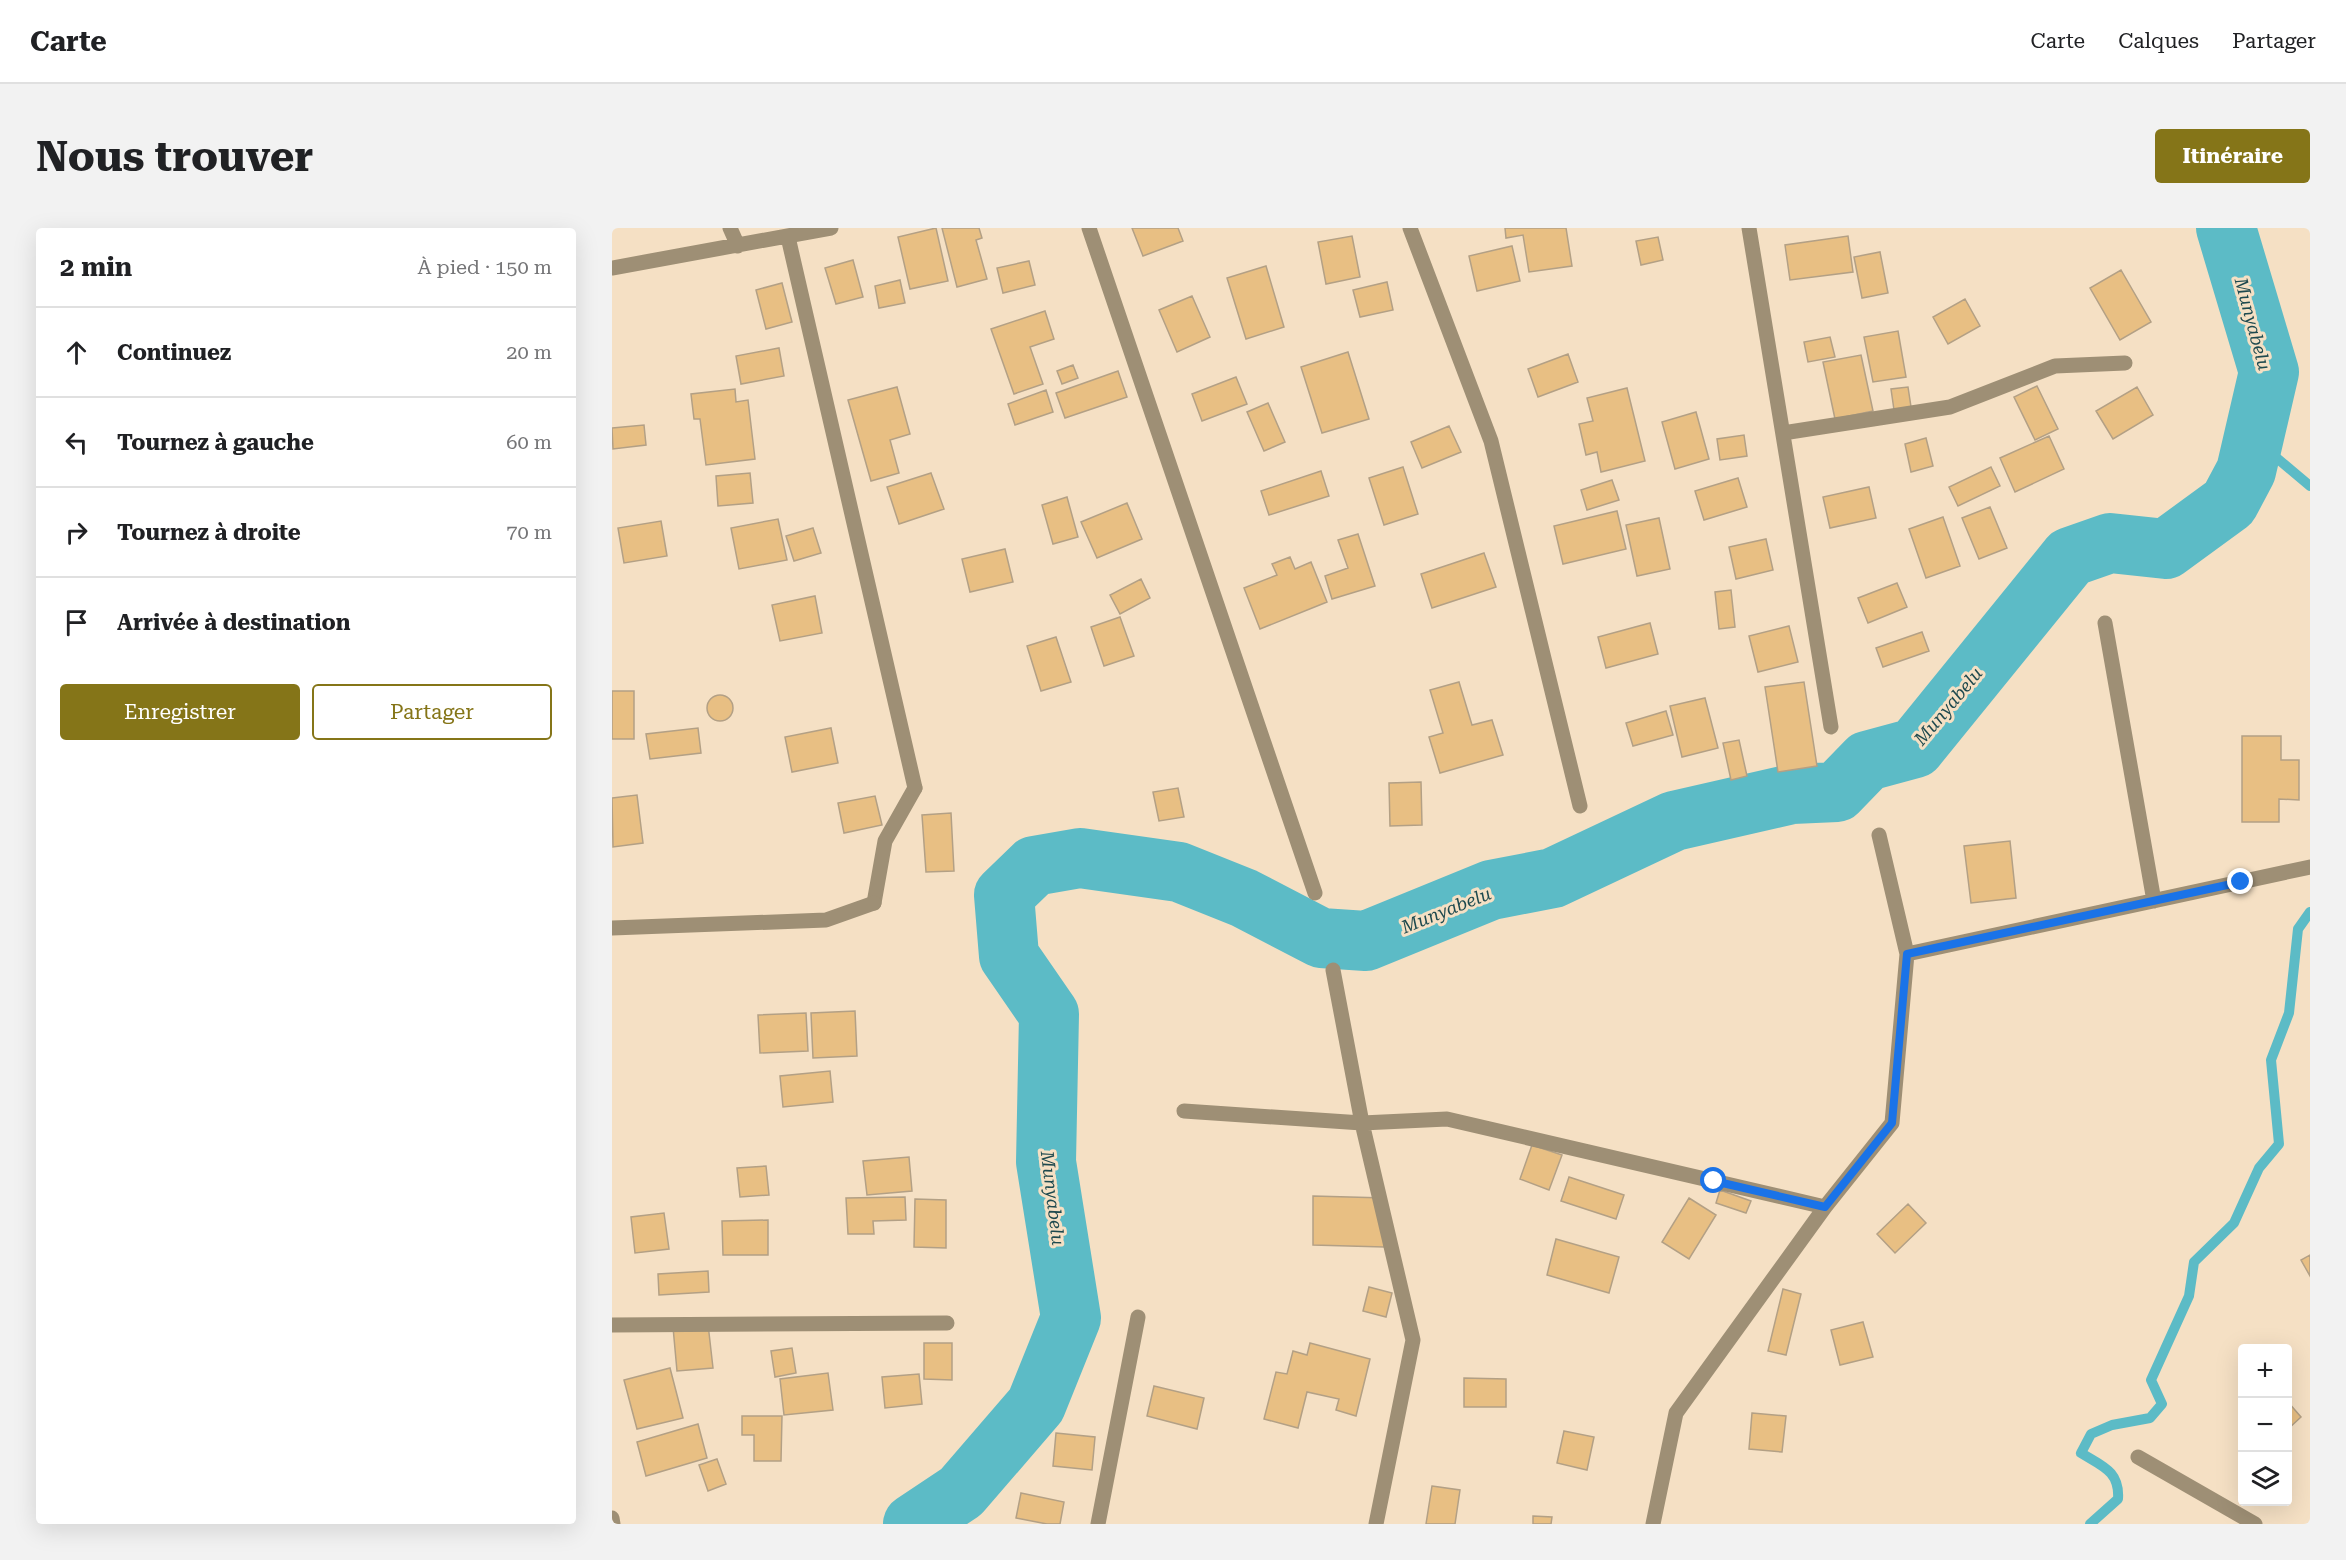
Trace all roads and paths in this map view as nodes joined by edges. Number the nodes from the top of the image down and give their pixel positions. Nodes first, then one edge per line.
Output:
1 (730, 228) edge
2 (831, 228) edge
3 (1089, 228) edge
4 (1410, 228) edge
5 (1749, 228) edge
6 (788, 237) junction
7 (738, 246) junction
8 (612, 268) edge
9 (2125, 363) dead end
10 (1783, 433) junction
11 (2105, 622) dead end
12 (1831, 727) dead end
13 (1580, 806) dead end
14 (1879, 835) dead end
15 (2310, 867) edge
16 (1315, 893) dead end
17 (2154, 901) junction
18 (612, 928) edge
19 (1907, 954) junction
20 (1333, 970) dead end
21 (1184, 1111) dead end
22 (1362, 1123) junction
23 (1825, 1207) junction
24 (1138, 1317) dead end
25 (947, 1323) dead end
26 (612, 1326) edge
27 (2138, 1457) dead end
28 (612, 1518) edge
29 (613, 1524) edge
30 (1098, 1524) edge
31 (1376, 1524) edge
32 (1653, 1524) edge
33 (2255, 1524) edge

1 - 7 street
2 - 6 street
3 - 16 street
4 - 13 street
5 - 10 street
6 - 7 street
6 - 18 street
7 - 8 street
9 - 10 street
10 - 12 street
11 - 17 street
14 - 19 street
15 - 17 street
17 - 19 street
19 - 23 street
20 - 22 street
21 - 22 street
22 - 23 street
22 - 31 street
23 - 32 street
24 - 30 street
25 - 26 street
27 - 33 street
28 - 29 street

